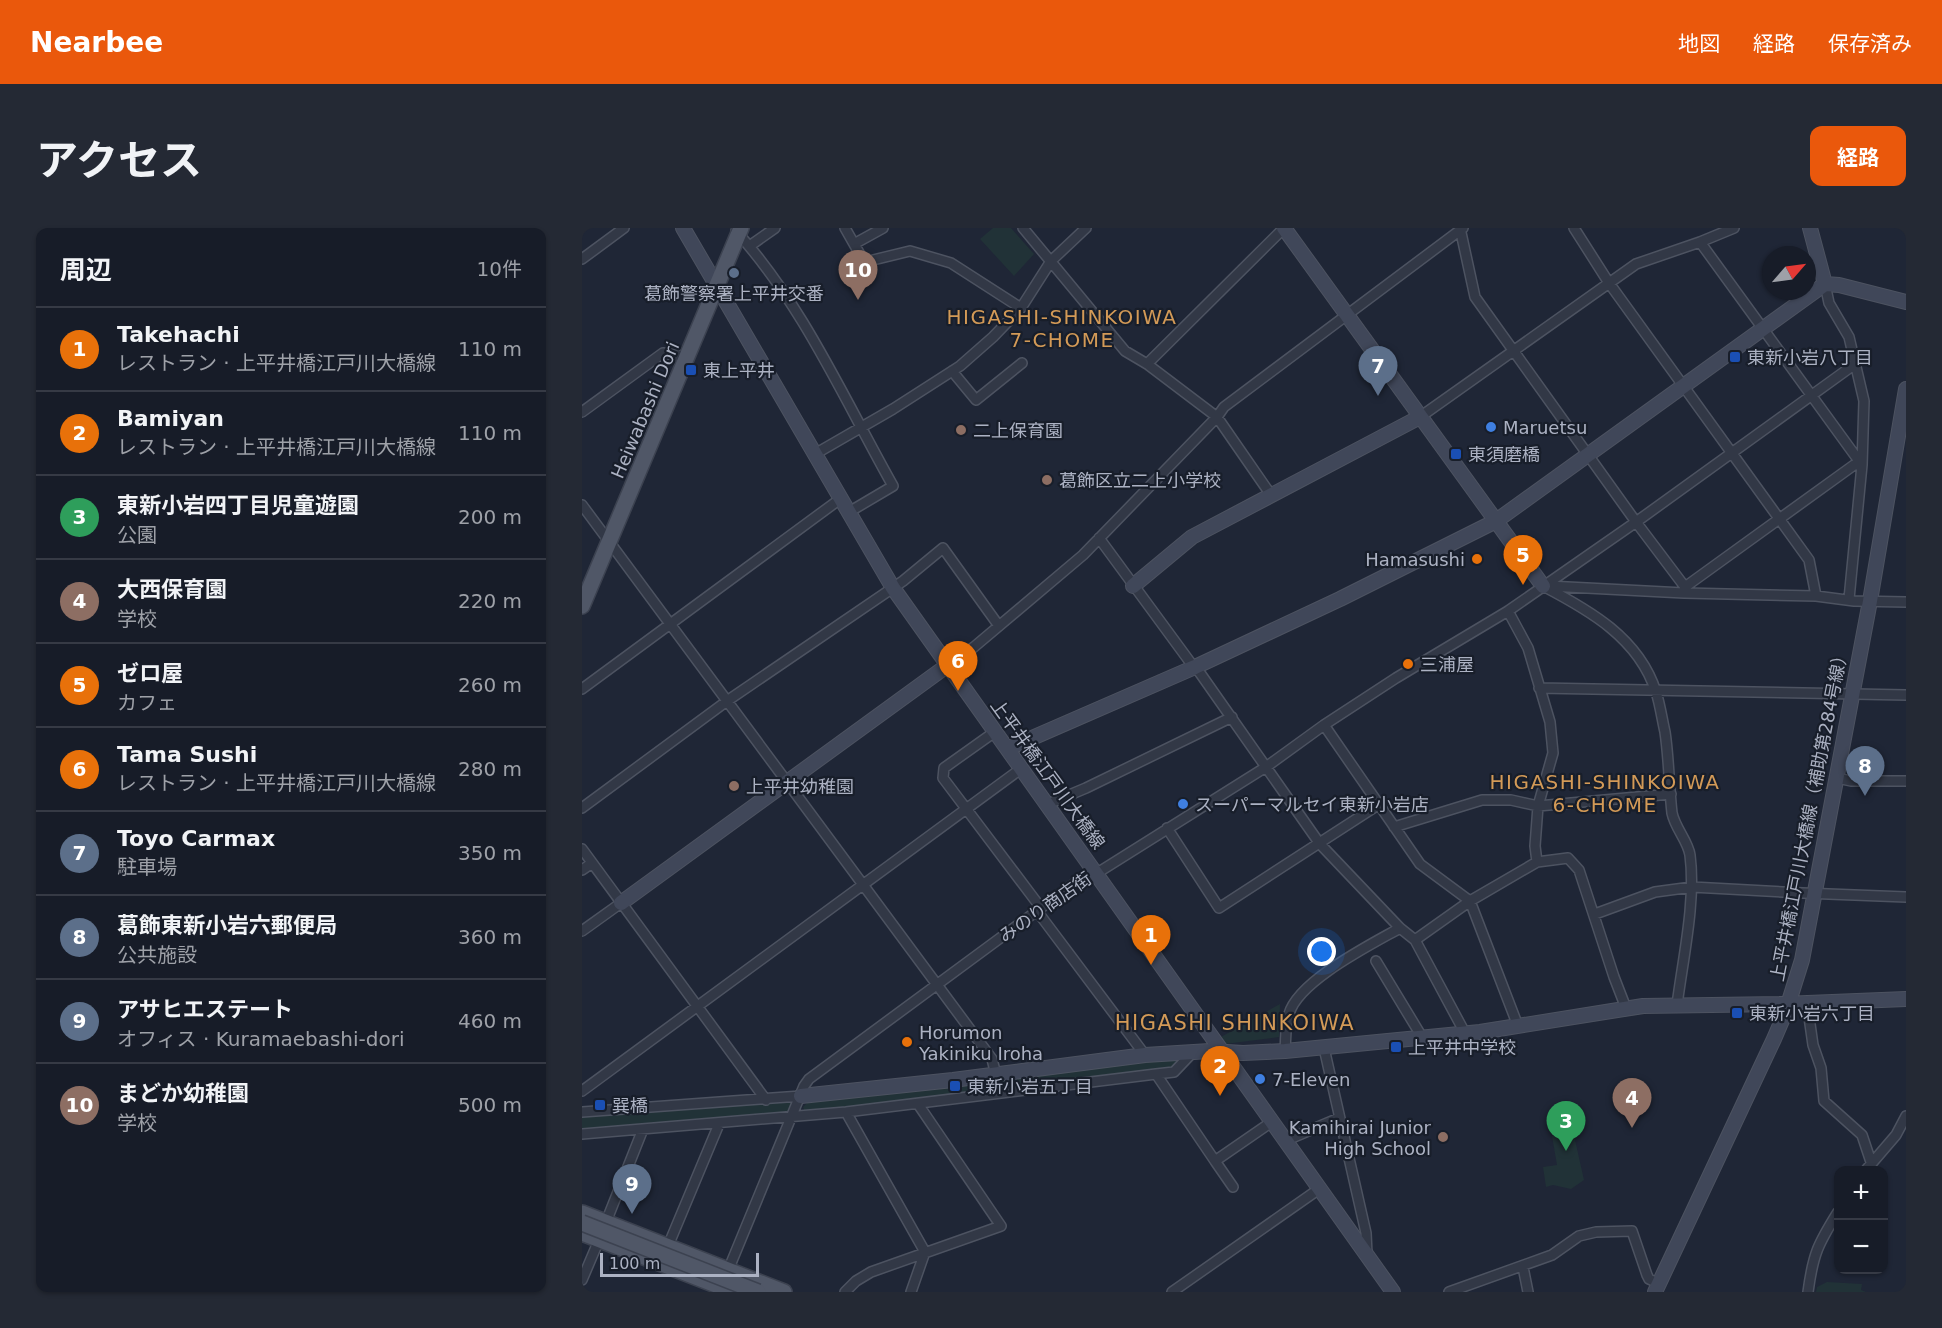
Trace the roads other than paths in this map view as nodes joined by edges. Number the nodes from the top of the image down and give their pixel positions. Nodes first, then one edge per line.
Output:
1 (624, 228) edge
2 (683, 228) edge
3 (775, 228) edge
4 (844, 228) edge
5 (883, 228) edge
6 (1023, 228) edge
7 (1086, 228) edge
8 (1284, 228) edge
9 (1574, 228) edge
10 (1712, 228) edge
11 (1734, 228) edge
12 (1810, 228) edge
13 (1461, 229) edge
14 (738, 230) edge
15 (1704, 240) junction
16 (854, 244) junction
17 (751, 245) junction
18 (582, 259) edge
19 (1051, 261) junction
20 (1609, 283) junction
21 (1826, 284) junction
22 (717, 287) junction
23 (1906, 302) edge
24 (1021, 308) junction
25 (1346, 314) junction
26 (1763, 328) junction
27 (1513, 351) junction
28 (688, 357) junction
29 (1022, 363) dead end
30 (1147, 364) junction
31 (1855, 364) junction
32 (952, 371) junction
33 (1684, 385) junction
34 (1906, 389) edge
35 (1811, 396) junction
36 (582, 412) edge
37 (1217, 417) junction
38 (1420, 417) junction
39 (860, 428) junction
40 (1901, 450) edge
41 (1732, 453) junction
42 (815, 454) junction
43 (1587, 454) junction
44 (1862, 465) junction
45 (1271, 495) junction
46 (840, 499) junction
47 (583, 507) edge
48 (849, 512) junction
49 (1779, 518) junction
50 (1496, 521) junction
51 (1636, 522) junction
52 (1099, 538) junction
53 (609, 543) junction
54 (1133, 586) junction
55 (1543, 586) junction
56 (893, 588) junction
57 (1685, 590) junction
58 (1816, 596) junction
59 (1849, 599) junction
60 (1870, 601) junction
61 (1906, 603) edge
62 (582, 606) edge
63 (1508, 611) junction
64 (670, 624) junction
65 (999, 626) junction
66 (948, 665) junction
67 (1195, 668) junction
68 (1539, 688) junction
69 (582, 689) edge
70 (1656, 691) junction
71 (1853, 695) junction
72 (1906, 695) edge
73 (727, 701) junction
74 (1232, 717) junction
75 (1324, 725) junction
76 (996, 730) junction
77 (1009, 748) junction
78 (1266, 767) junction
79 (1022, 768) junction
80 (1837, 778) junction
81 (1906, 781) edge
82 (786, 782) junction
83 (1671, 794) junction
84 (1048, 804) junction
85 (1378, 805) junction
86 (1538, 806) junction
87 (582, 808) edge
88 (966, 809) junction
89 (1394, 827) junction
90 (1167, 828) junction
91 (1320, 844) junction
92 (582, 849) edge
93 (1537, 862) junction
94 (592, 863) junction
95 (582, 870) edge
96 (1096, 872) junction
97 (864, 884) junction
98 (1692, 887) junction
99 (1815, 894) junction
100 (1906, 897) edge
101 (1470, 901) junction
102 (621, 903) junction
103 (1039, 909) junction
104 (1595, 914) junction
105 (1400, 928) junction
106 (582, 931) edge
107 (1414, 940) junction
108 (1376, 961) dead end
109 (937, 985) junction
110 (1906, 999) edge
111 (1807, 1003) junction
112 (1788, 1004) junction
113 (698, 1005) junction
114 (1677, 1005) junction
115 (1626, 1008) junction
116 (1518, 1026) junction
117 (1464, 1033) junction
118 (1422, 1037) junction
119 (1324, 1048) junction
120 (1224, 1051) junction
121 (1285, 1051) junction
122 (1193, 1052) junction
123 (1145, 1055) junction
124 (1156, 1074) junction
125 (996, 1075) junction
126 (582, 1091) edge
127 (801, 1096) junction
128 (766, 1100) junction
129 (918, 1104) junction
130 (582, 1112) edge
131 (846, 1112) junction
132 (1906, 1116) edge
133 (792, 1117) junction
134 (1339, 1118) junction
135 (1273, 1122) junction
136 (719, 1124) junction
137 (644, 1129) junction
138 (582, 1134) edge
139 (1287, 1140) junction
140 (1215, 1161) junction
141 (1868, 1166) edge
142 (1233, 1187) dead end
143 (1319, 1189) junction
144 (582, 1213) edge
145 (1834, 1219) edge
146 (606, 1222) junction
147 (582, 1223) edge
148 (582, 1233) edge
149 (598, 1240) junction
150 (668, 1246) junction
151 (925, 1252) junction
152 (1367, 1254) junction
153 (1523, 1267) junction
154 (728, 1270) junction
155 (582, 1280) edge
156 (1658, 1288) edge
157 (725, 1290) edge
158 (1390, 1291) edge
159 (758, 1292) edge
160 (784, 1292) edge
161 (845, 1292) edge
162 (911, 1292) edge
163 (1172, 1292) edge
164 (1449, 1292) edge
165 (1528, 1292) edge
166 (1808, 1292) edge

1 - 18 street
2 - 22 street, 上平井橋江戸川大橋線
3 - 17 street
4 - 16 street
5 - 16 street
6 - 19 street
7 - 19 street
8 - 25 street
8 - 30 street
9 - 20 street
10 - 15 street
11 - 15 street
12 - 21 street
13 - 25 street
13 - 27 street
14 - 17 street
14 - 22 main road, Heiwabashi Dori
15 - 20 street
15 - 26 street
16 - 24 street
17 - 39 street
19 - 24 street
19 - 30 street
20 - 27 street
20 - 33 street
21 - 23 street
21 - 26 street
21 - 31 street
22 - 28 main road, Heiwabashi Dori
22 - 42 street, 上平井橋江戸川大橋線
24 - 32 street
25 - 37 street
25 - 38 street
26 - 33 street
26 - 35 street
27 - 38 street
27 - 43 street
28 - 36 street
28 - 53 main road, Heiwabashi Dori
29 - 32 street
30 - 37 street
31 - 35 street, みのり商店街
31 - 44 street
32 - 39 street
33 - 41 street
33 - 43 street
34 - 40 street, 上平井橋江戸川大橋線（補助第284号線）
35 - 41 street, みのり商店街
35 - 44 street
37 - 45 street
37 - 52 street
38 - 45 street
38 - 50 street
39 - 42 street
39 - 48 street
40 - 60 street, 上平井橋江戸川大橋線（補助第284号線）
41 - 49 street
41 - 51 street, みのり商店街
42 - 46 street, 上平井橋江戸川大橋線
43 - 50 street
43 - 51 street
44 - 49 street
44 - 59 street
45 - 54 street
46 - 48 street, 上平井橋江戸川大橋線
46 - 64 street
47 - 53 street
48 - 56 street, 上平井橋江戸川大橋線
49 - 57 street
49 - 58 street
50 - 55 street
50 - 67 street
51 - 55 street, みのり商店街
51 - 57 street
52 - 54 street
52 - 65 street
53 - 62 main road, Heiwabashi Dori
53 - 64 street
54 - 67 street
55 - 57 street
55 - 63 street, みのり商店街
55 - 70 street
56 - 65 street
56 - 66 street, 上平井橋江戸川大橋線
56 - 73 street
57 - 58 street
58 - 59 street
59 - 60 street
60 - 61 street
60 - 71 street, 上平井橋江戸川大橋線（補助第284号線）
63 - 68 street
63 - 75 street, みのり商店街
64 - 69 street
64 - 73 street
65 - 66 street
66 - 76 street, 上平井橋江戸川大橋線
66 - 82 street
67 - 74 street
67 - 77 street
68 - 70 street
68 - 86 street
70 - 71 street
70 - 83 street
71 - 72 street
71 - 80 street, 上平井橋江戸川大橋線（補助第284号線）
73 - 82 street
73 - 87 street
74 - 78 street
74 - 84 street
75 - 78 street, みのり商店街
75 - 85 street
76 - 77 street, 上平井橋江戸川大橋線
76 - 88 street
77 - 79 street, 上平井橋江戸川大橋線
78 - 90 street, みのり商店街
78 - 91 street
79 - 84 street, 上平井橋江戸川大橋線
79 - 88 street
80 - 81 street
80 - 99 street, 上平井橋江戸川大橋線（補助第284号線）
82 - 97 street
82 - 102 street
83 - 86 street
83 - 98 street
84 - 96 street, 上平井橋江戸川大橋線
85 - 89 street
85 - 91 street
86 - 89 street
86 - 93 street
88 - 97 street
88 - 103 street
89 - 101 street
90 - 91 street
90 - 96 street, みのり商店街
91 - 105 street
92 - 94 street
93 - 101 street
93 - 104 street
94 - 95 street
94 - 102 street
96 - 103 street, みのり商店街
96 - 120 street, 上平井橋江戸川大橋線
97 - 109 street
97 - 113 street
98 - 99 street
98 - 104 street
98 - 114 street
99 - 100 street
99 - 112 street, 上平井橋江戸川大橋線（補助第284号線）
101 - 107 street
101 - 116 street
102 - 106 street
102 - 113 street
103 - 109 street, みのり商店街
103 - 123 street
104 - 115 street
105 - 107 street
105 - 121 street
107 - 117 street
108 - 118 street
109 - 125 street
109 - 127 street, みのり商店街
110 - 111 street
111 - 112 street
111 - 141 street
112 - 114 street
112 - 156 street, 上平井橋江戸川大橋線（補助第284号線）
113 - 126 street
113 - 128 street
114 - 115 street
115 - 116 street
116 - 117 street
117 - 118 street
118 - 119 street
119 - 121 street
119 - 134 street
120 - 121 street
120 - 122 street
120 - 135 street, 上平井橋江戸川大橋線
122 - 123 street
122 - 124 street
123 - 125 street
124 - 129 street
124 - 140 street
125 - 127 street
127 - 128 street
127 - 133 street, みのり商店街
128 - 130 street
129 - 131 street
129 - 151 street
131 - 133 street
131 - 151 street
132 - 141 street
133 - 136 street
133 - 154 street, みのり商店街
134 - 139 street
134 - 152 street
135 - 139 street, 上平井橋江戸川大橋線
135 - 140 street
136 - 137 street
136 - 150 street
137 - 138 street
137 - 146 street
139 - 143 street, 上平井橋江戸川大橋線
140 - 142 street
143 - 152 street, 上平井橋江戸川大橋線
143 - 163 street
144 - 146 main road
145 - 166 street
146 - 150 main road
147 - 159 main road, bridge
148 - 149 main road
149 - 155 street
149 - 157 main road
150 - 154 main road
151 - 161 street
151 - 162 street
152 - 158 street, 上平井橋江戸川大橋線
153 - 156 street
153 - 164 street
153 - 165 street
154 - 157 street, みのり商店街
154 - 160 main road

